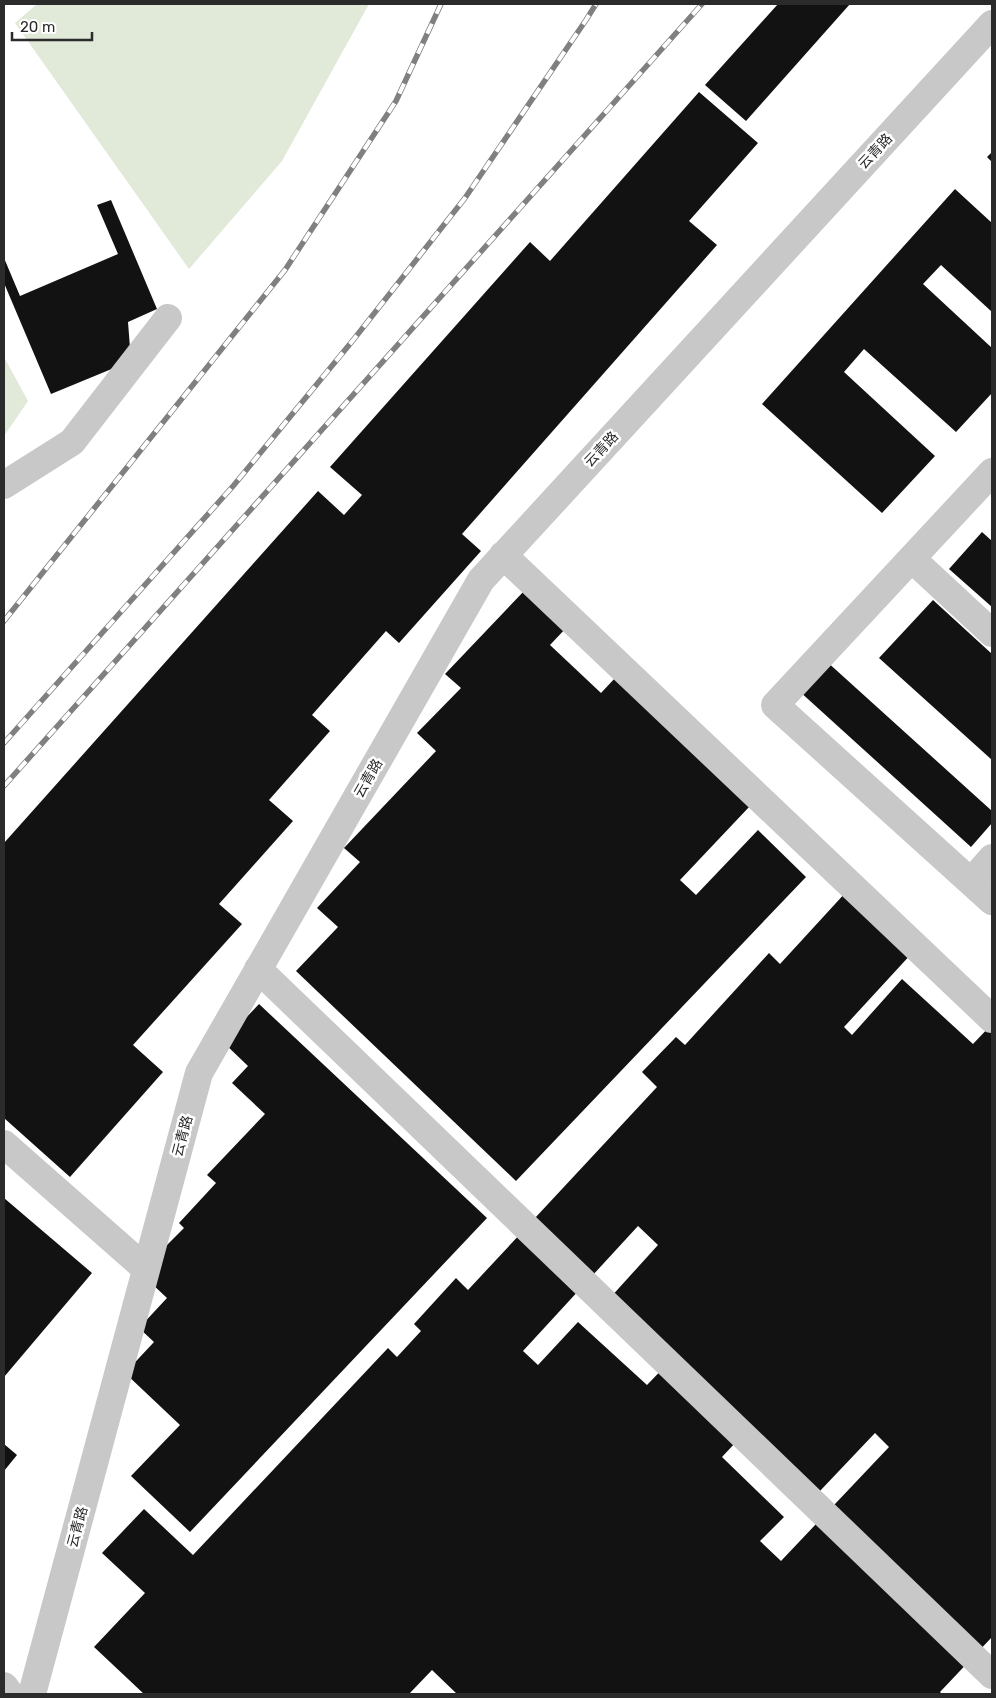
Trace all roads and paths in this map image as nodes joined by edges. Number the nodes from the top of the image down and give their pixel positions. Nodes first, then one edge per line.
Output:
1 (992, 24) edge
2 (168, 318) dead end
3 (992, 472) edge
4 (4, 485) edge
5 (503, 555) junction
6 (912, 559) junction
7 (992, 633) edge
8 (992, 858) edge
9 (971, 882) junction
10 (992, 901) edge
11 (258, 969) junction
12 (992, 1019) edge
13 (4, 1144) edge
14 (146, 1269) junction
15 (992, 1675) edge
16 (4, 1686) edge
17 (10, 1694) edge
18 (32, 1694) edge

1 - 5 street, 云青路
2 - 4 street
3 - 6 street
5 - 11 street, 云青路
5 - 12 street
6 - 7 street
6 - 9 street
8 - 9 street
9 - 10 street
11 - 14 street, 云青路
11 - 15 street
13 - 14 street
14 - 18 street, 云青路
16 - 17 street

